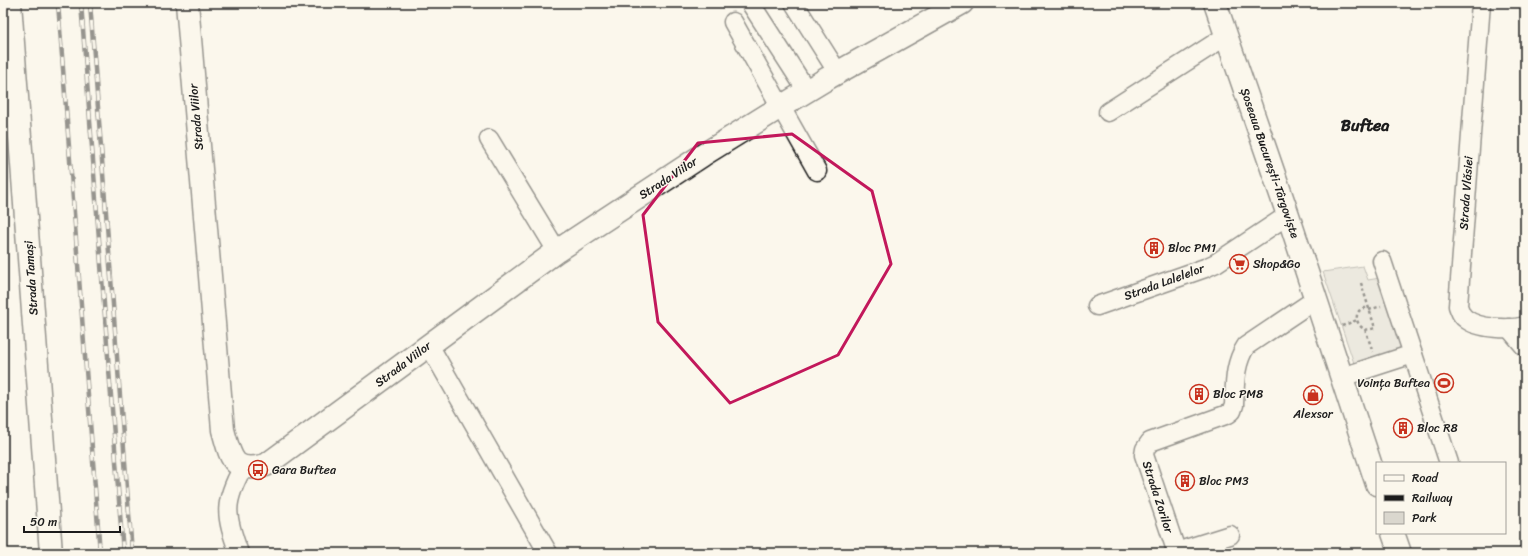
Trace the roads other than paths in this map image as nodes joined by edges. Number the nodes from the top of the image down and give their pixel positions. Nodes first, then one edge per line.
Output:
1 (10, 3) edge
2 (187, 3) edge
3 (794, 3) edge
4 (962, 3) edge
5 (1215, 3) edge
6 (1481, 3) edge
7 (751, 4) edge
8 (734, 22) dead end
9 (1226, 36) junction
10 (838, 73) junction
11 (807, 91) junction
12 (782, 106) junction
13 (1108, 112) dead end
14 (489, 139) dead end
15 (817, 170) dead end
16 (1288, 215) junction
17 (557, 251) junction
18 (1382, 261) dead end
19 (1316, 300) junction
20 (1097, 306) dead end
21 (1517, 327) edge
22 (429, 345) junction
23 (1525, 347) edge
24 (1413, 354) junction
25 (1342, 377) junction
26 (1449, 462) edge
27 (243, 467) junction
28 (1376, 481) edge
29 (228, 522) junction
30 (1393, 534) edge
31 (1230, 535) dead end
32 (1177, 552) edge
33 (51, 553) edge
34 (229, 553) edge
35 (239, 553) edge
36 (548, 553) edge
37 (1400, 553) edge

1 - 33 main road, Strada Tamași
2 - 27 main road, Strada Viilor
3 - 10 street
4 - 10 main road, Strada Viilor
5 - 9 main road, Șoseaua București-Târgoviște
6 - 21 street, Strada Vlăsiei
7 - 11 street
8 - 12 street
9 - 13 street
9 - 16 main road, Șoseaua București-Târgoviște
10 - 11 main road, Strada Viilor
11 - 12 main road, Strada Viilor
12 - 15 street
12 - 17 main road, Strada Viilor
14 - 17 street
16 - 19 main road, Șoseaua București-Târgoviște
16 - 20 street, Strada Lalelelor
17 - 22 main road, Strada Viilor
18 - 24 street
19 - 25 main road, Șoseaua București-Târgoviște
19 - 32 street, Strada Zorilor
21 - 23 street
22 - 27 main road, Strada Viilor
22 - 36 street
24 - 25 street
24 - 26 street
25 - 28 main road, Șoseaua București-Târgoviște
27 - 29 street
29 - 34 street
29 - 35 street
30 - 37 main road
31 - 32 street

